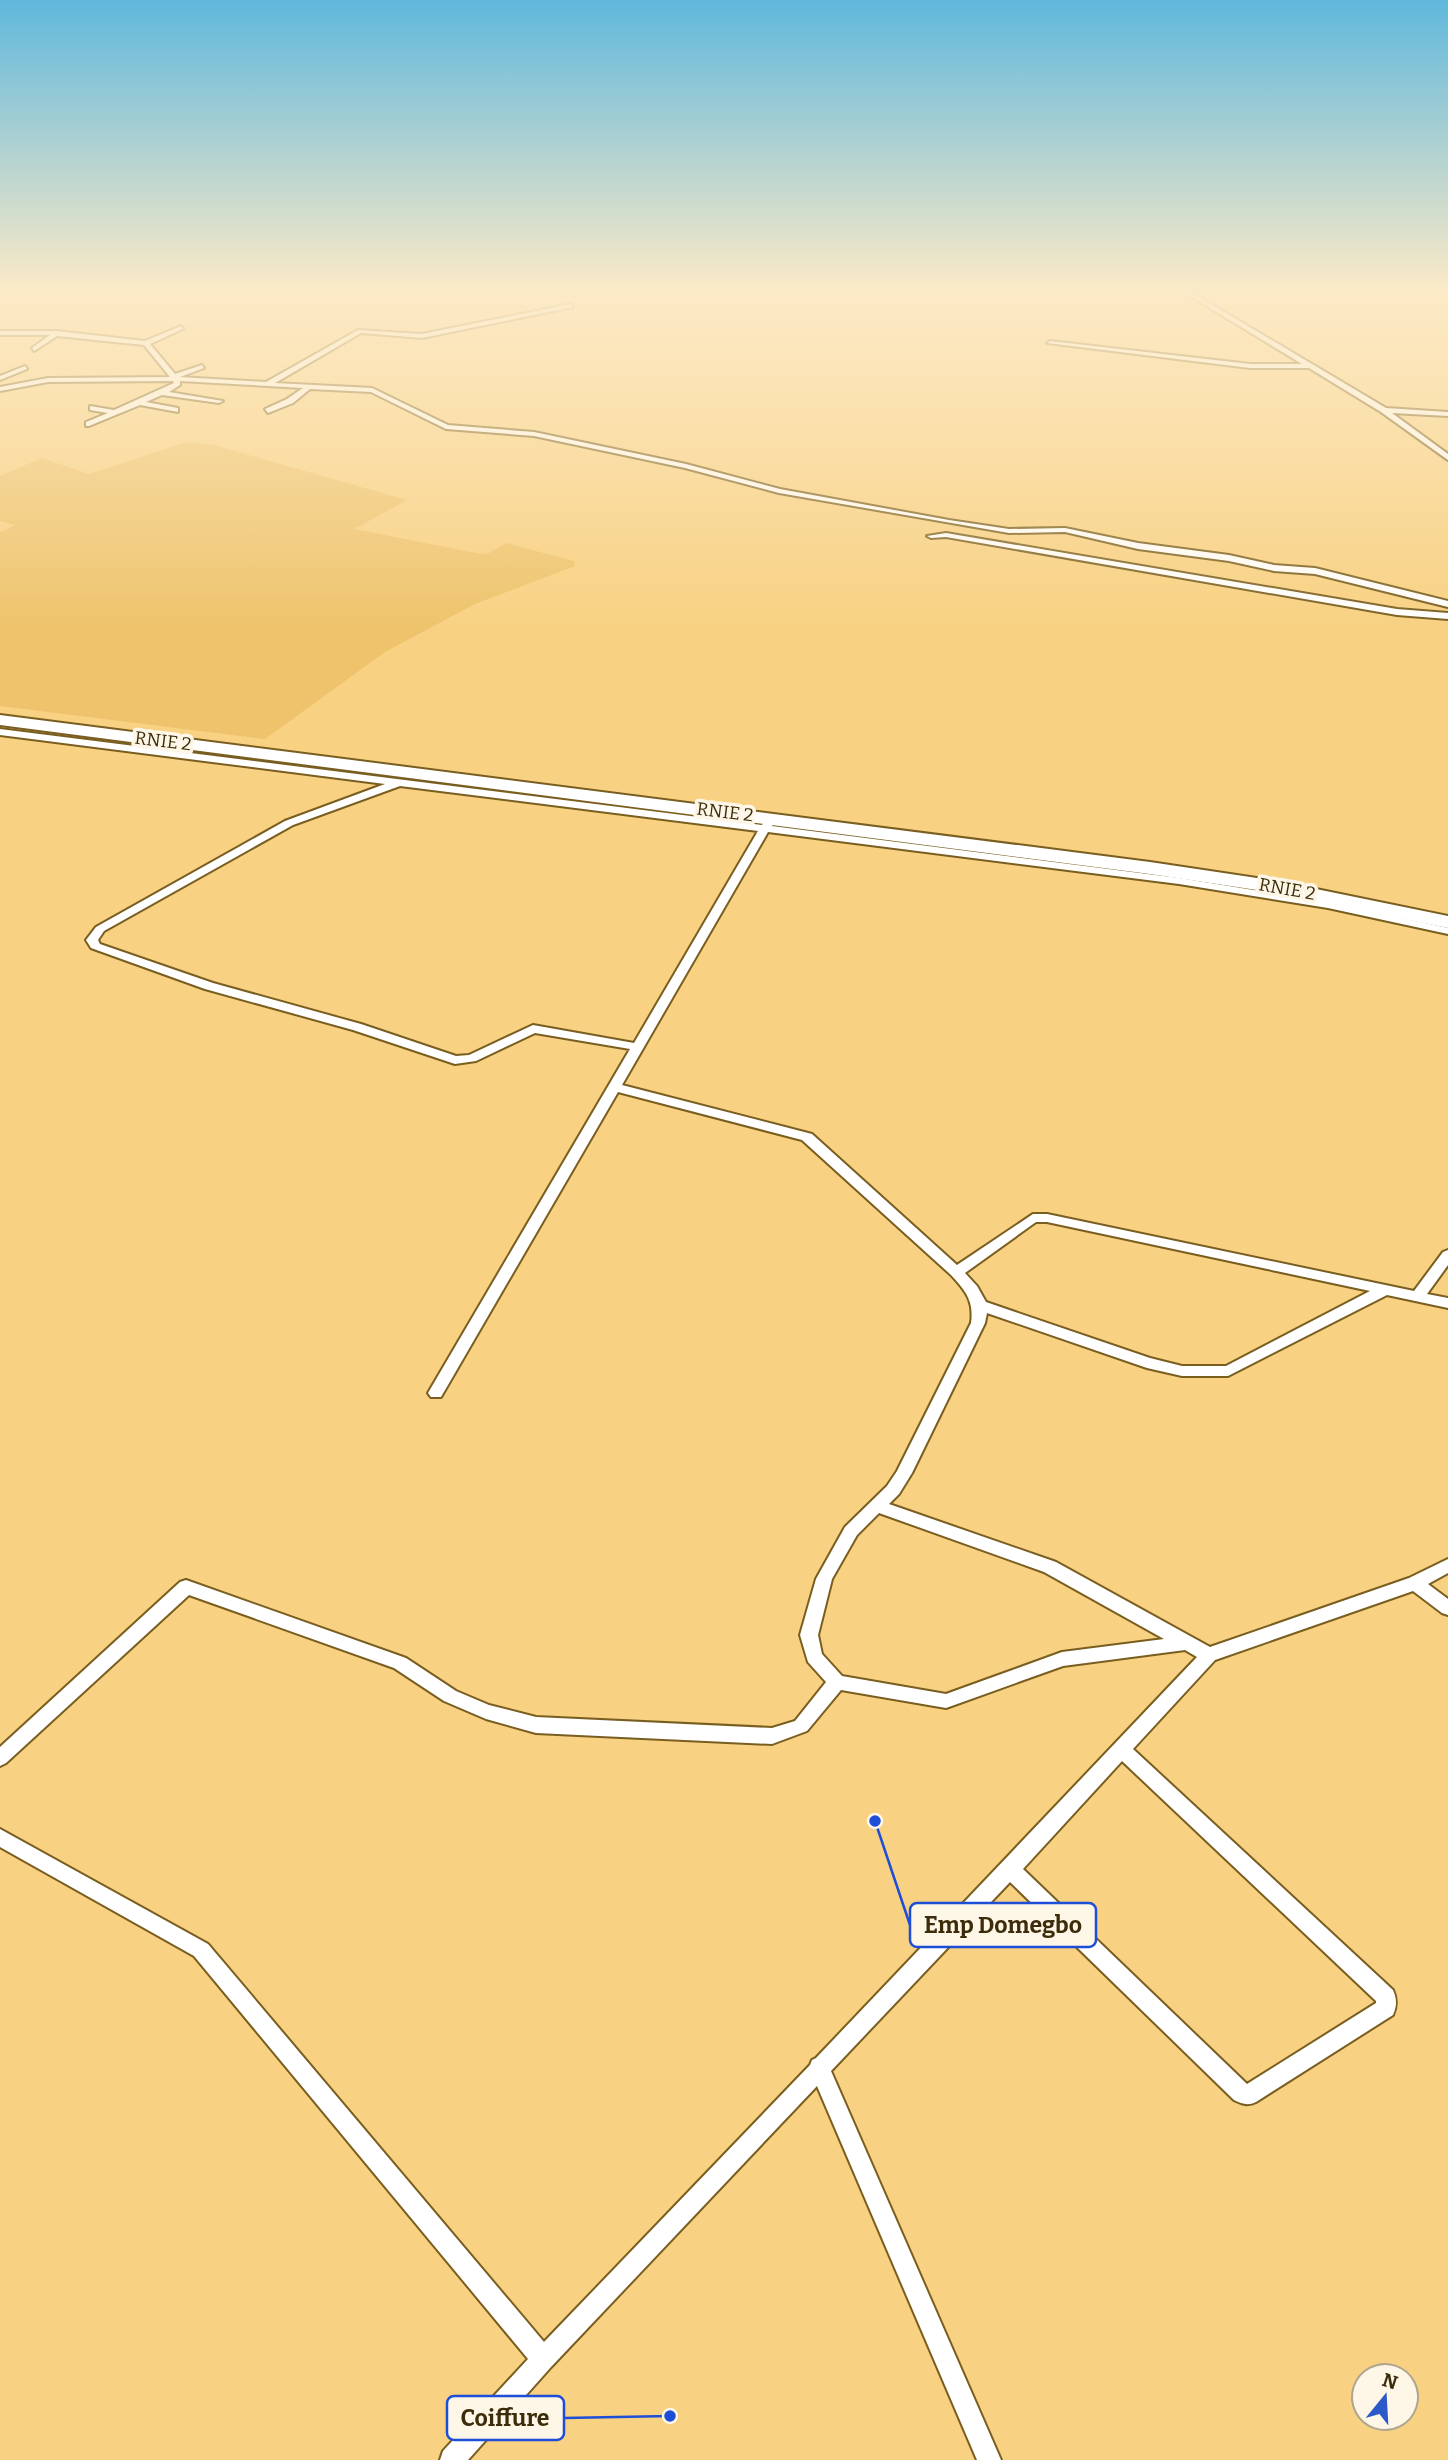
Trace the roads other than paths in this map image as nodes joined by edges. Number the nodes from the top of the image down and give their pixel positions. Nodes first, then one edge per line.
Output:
1 (139, 403) joint
2 (286, 403) edge
3 (398, 403) edge
4 (1372, 403) edge
5 (93, 408) dead end
6 (174, 410) dead end
7 (1384, 410) junction
8 (268, 411) dead end
9 (116, 413) junction
10 (1448, 414) edge
11 (89, 424) dead end
12 (1448, 458) edge
13 (931, 536) dead end
14 (1448, 604) edge
15 (1448, 616) edge
16 (0, 720) edge
17 (0, 732) edge
18 (421, 774) junction
19 (399, 782) junction
20 (768, 823) junction
21 (1448, 922) edge
22 (1448, 931) edge
23 (638, 1047) junction
24 (614, 1087) junction
25 (1448, 1255) edge
26 (956, 1272) junction
27 (1386, 1289) junction
28 (1418, 1296) junction
29 (1448, 1303) edge
30 (981, 1306) junction
31 (436, 1393) dead end
32 (877, 1506) junction
33 (1448, 1565) edge
34 (1415, 1583) junction
35 (1448, 1608) edge
36 (1184, 1643) junction
37 (1209, 1655) junction
38 (838, 1682) junction
39 (1121, 1749) junction
40 (0, 1758) edge
41 (0, 1838) edge
42 (1010, 1869) junction
43 (819, 2067) junction
44 (543, 2359) junction
45 (452, 2460) edge
46 (989, 2460) edge

1 - 6 street
1 - 9 street
2 - 8 street
3 - 14 street
4 - 7 street
5 - 9 street
7 - 10 street
7 - 12 street
9 - 11 street
13 - 15 street
16 - 18 highway, RNIE 2 / RNIE 2
17 - 19 street
18 - 19 street
18 - 20 highway, RNIE 2 / RNIE 2
19 - 20 street
19 - 23 street
20 - 21 highway, RNIE 2 / RNIE 2
20 - 22 street
20 - 23 street
23 - 24 street
24 - 26 street
24 - 31 street
25 - 28 street
26 - 27 street
26 - 30 street
27 - 28 street
27 - 30 street
28 - 29 street
30 - 32 street
32 - 36 street
32 - 38 street
33 - 34 street
34 - 35 street
34 - 37 street
36 - 37 street
36 - 38 street
37 - 39 street
38 - 40 street
39 - 42 street
39 - 42 street
41 - 44 street
42 - 43 street
43 - 44 street
43 - 46 street
44 - 45 street

